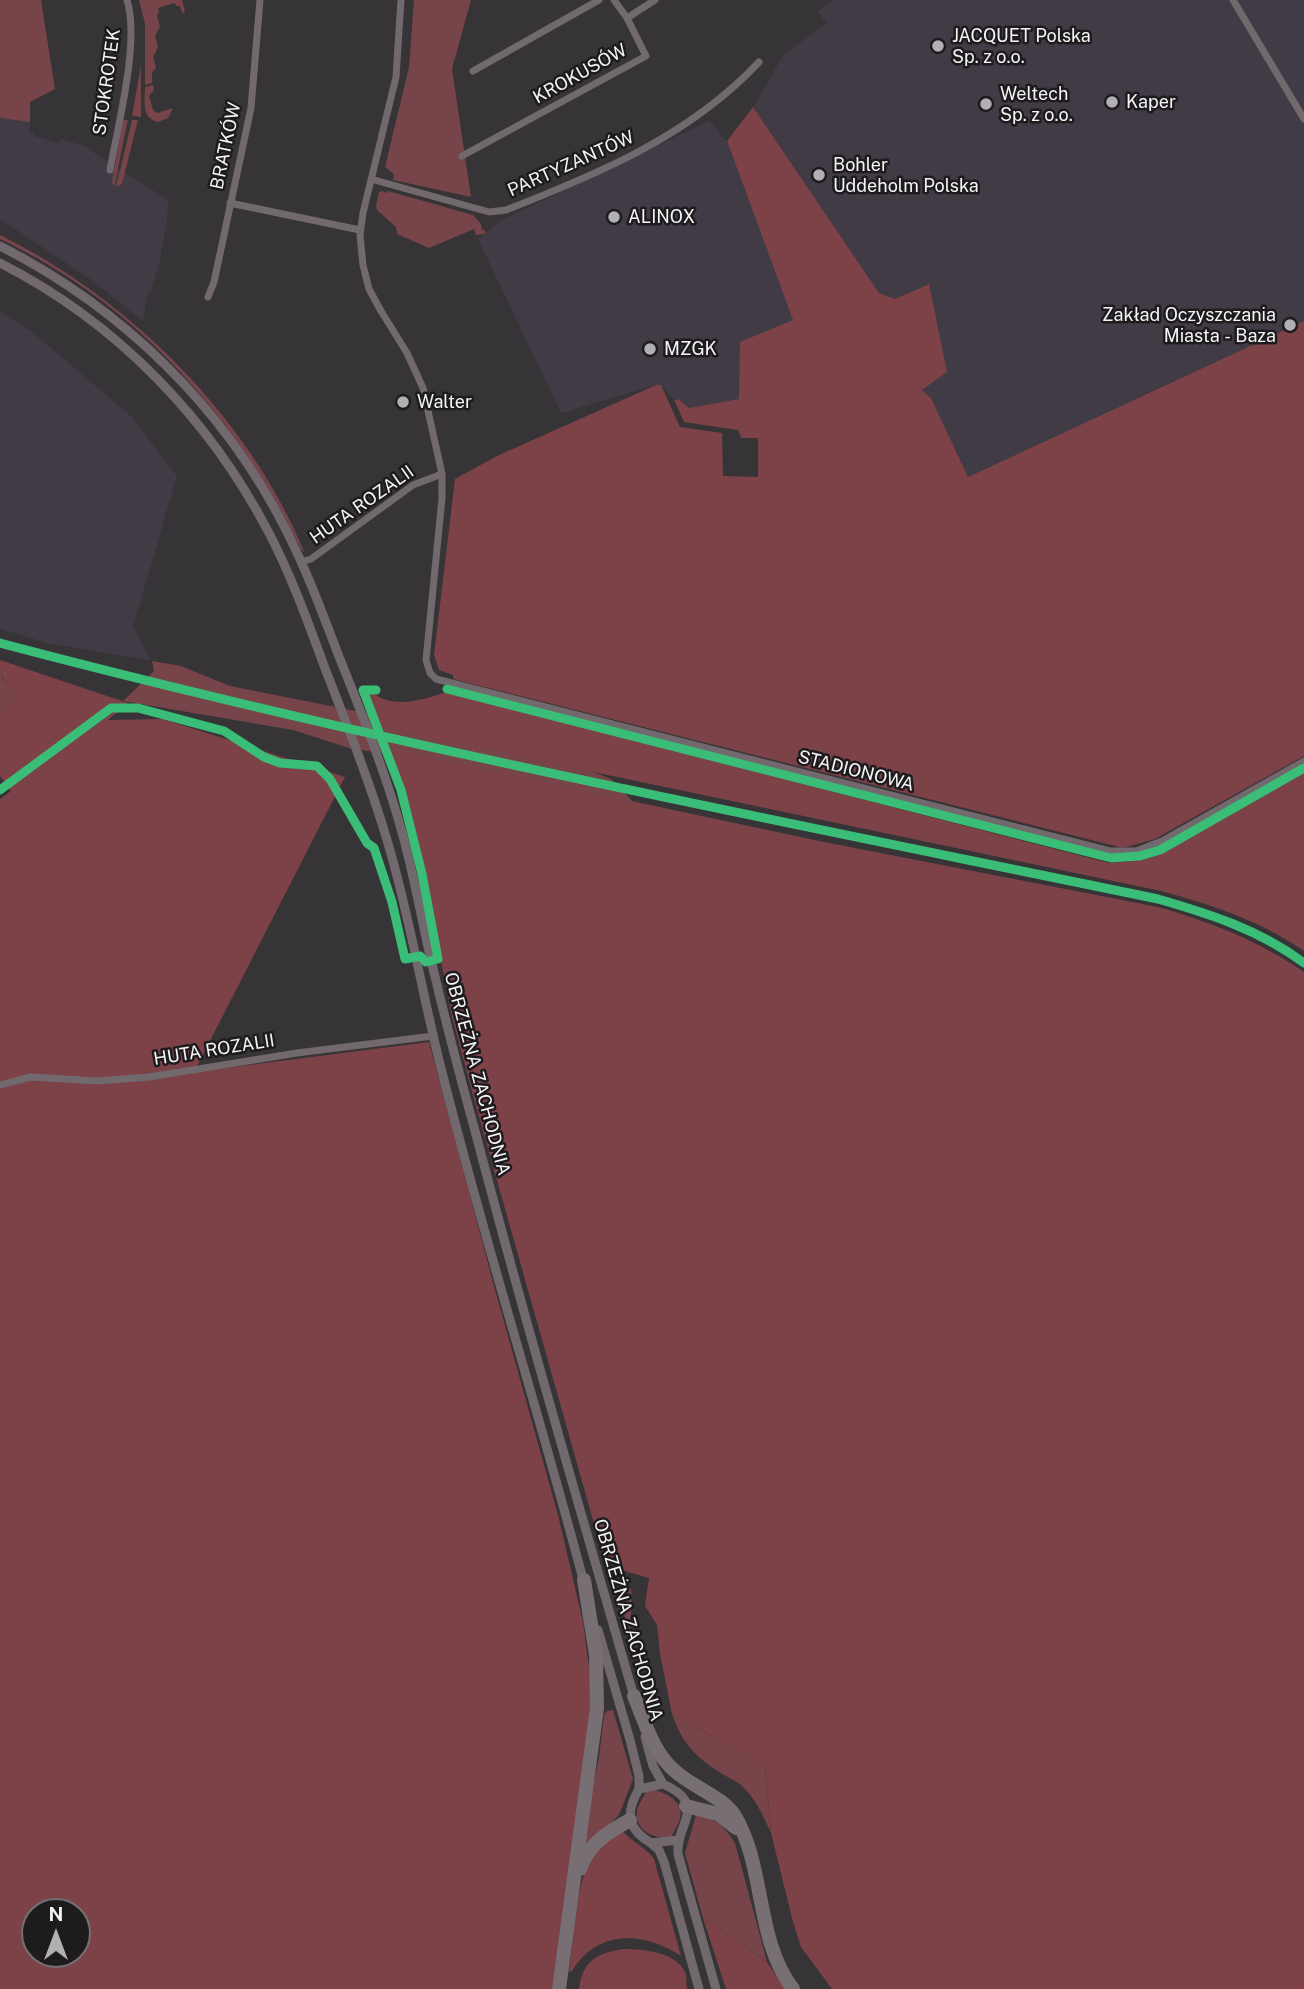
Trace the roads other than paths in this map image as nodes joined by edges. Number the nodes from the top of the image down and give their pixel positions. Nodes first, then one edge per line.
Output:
1 (127, 0) edge
2 (260, 0) edge
3 (401, 0) edge
4 (599, 0) edge
5 (614, 0) edge
6 (655, 0) edge
7 (1233, 0) edge
8 (627, 18) junction
9 (759, 62) dead end
10 (473, 71) dead end
11 (1304, 119) edge
12 (462, 156) dead end
13 (110, 170) dead end
14 (371, 179) junction
15 (230, 203) junction
16 (360, 230) junction
17 (0, 246) edge
18 (0, 263) edge
19 (208, 297) dead end
20 (442, 474) junction
21 (301, 562) junction
22 (1304, 761) edge
23 (433, 1036) junction
24 (0, 1085) edge
25 (584, 1580) junction
26 (634, 1696) junction
27 (663, 1784) junction
28 (639, 1789) junction
29 (686, 1806) junction
30 (630, 1820) junction
31 (742, 1833) junction
32 (678, 1840) junction
33 (651, 1843) junction
34 (571, 1899) junction
35 (559, 1989) edge
36 (699, 1989) edge
37 (716, 1989) edge
38 (793, 1989) edge

1 - 13 street, STOKROTEK
2 - 15 street, BRATKÓW
3 - 14 street
4 - 10 street
5 - 8 street
6 - 8 street, KROKUSÓW
7 - 11 street
8 - 12 street, KROKUSÓW
9 - 14 street, PARTYZANTÓW
14 - 16 street
15 - 16 street
15 - 19 street, BRATKÓW
16 - 20 street
17 - 21 street, OBRZEŻNA ZACHODNIA
18 - 23 street, OBRZEŻNA ZACHODNIA
20 - 21 street, HUTA ROZALII
20 - 22 street, STADIONOWA
21 - 26 street, OBRZEŻNA ZACHODNIA
23 - 24 street, HUTA ROZALII
23 - 25 street, OBRZEŻNA ZACHODNIA
25 - 28 street, OBRZEŻNA ZACHODNIA
25 - 34 highway
26 - 27 street, OBRZEŻNA ZACHODNIA
26 - 31 highway
27 - 28 street
27 - 29 street
28 - 30 street
29 - 31 highway
29 - 32 street
30 - 33 street
30 - 34 highway
31 - 38 highway
32 - 33 street
32 - 37 street
33 - 36 street
34 - 35 highway

